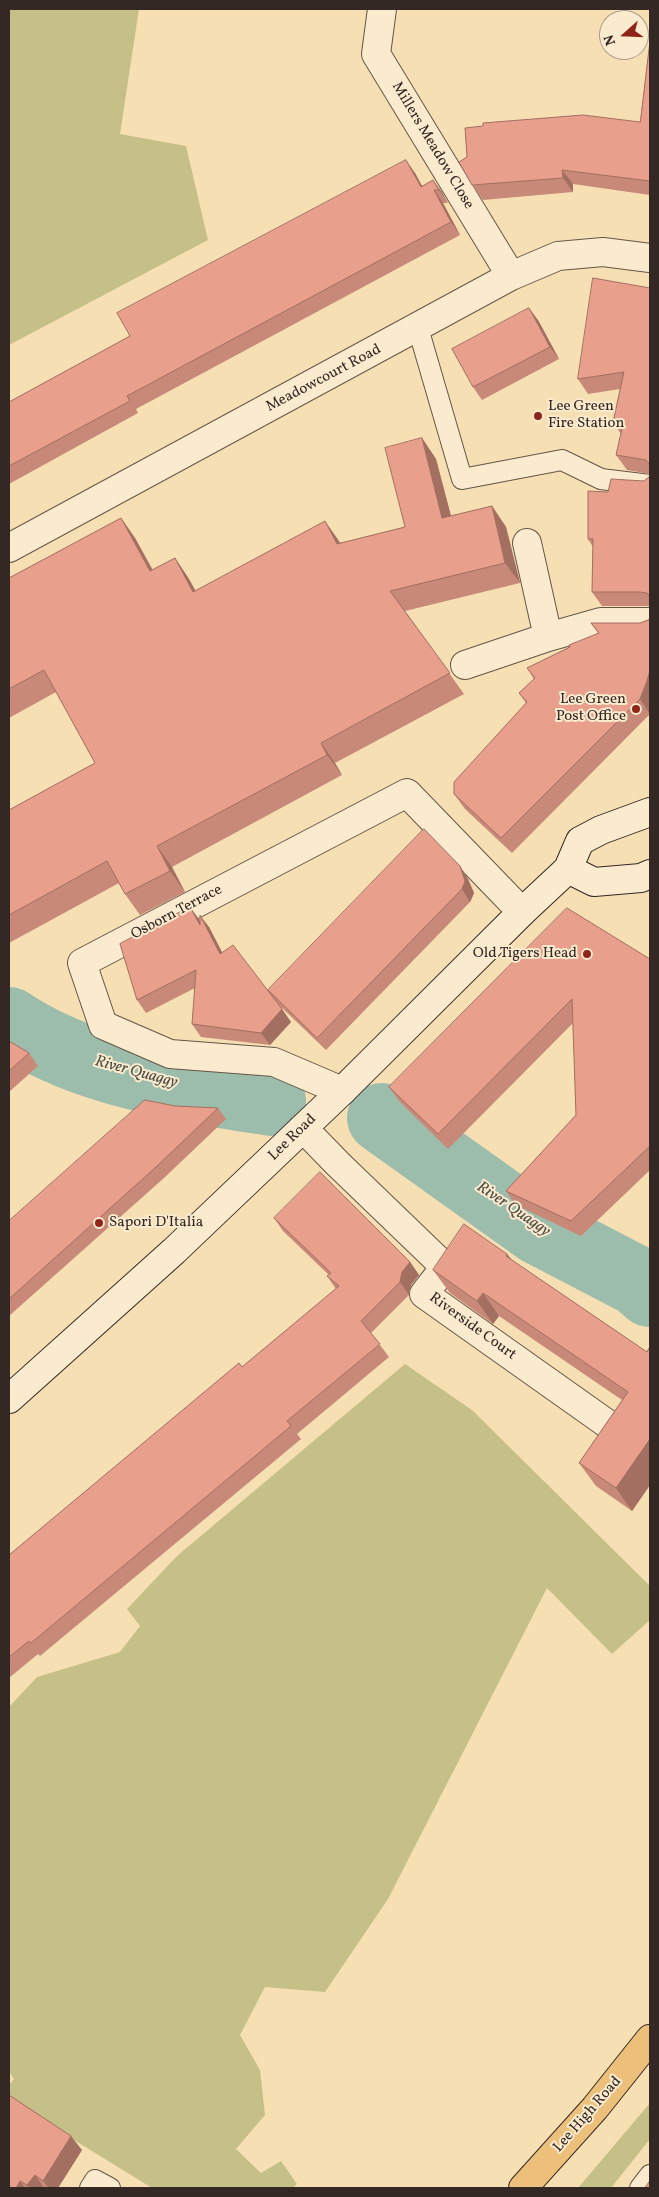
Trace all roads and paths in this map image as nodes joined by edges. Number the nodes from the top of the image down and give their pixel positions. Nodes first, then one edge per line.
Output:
1 (382, 9) edge
2 (650, 258) edge
3 (511, 276) junction
4 (418, 328) junction
5 (650, 485) edge
6 (526, 543) dead end
7 (9, 548) edge
8 (650, 622) edge
9 (548, 637) junction
10 (465, 665) dead end
11 (650, 812) edge
12 (568, 869) junction
13 (650, 874) edge
14 (522, 912) junction
15 (342, 1091) junction
16 (295, 1136) junction
17 (9, 1398) edge
18 (609, 1424) edge
19 (650, 2039) edge
20 (650, 2175) edge
21 (90, 2188) edge
22 (110, 2188) edge
23 (523, 2188) edge
24 (640, 2188) edge

1 - 3 street, Millers Meadow Close
2 - 3 street, Meadowcourt Road
3 - 4 street, Meadowcourt Road
4 - 5 lane
4 - 7 street, Meadowcourt Road
6 - 9 street
8 - 9 street
9 - 10 street
11 - 12 street, Lee Road
12 - 13 street
12 - 14 street, Lee Road
14 - 15 street, Lee Road
14 - 15 street, Osborn Terrace
15 - 16 street, Lee Road
16 - 17 street, Lee Road
16 - 18 street, Riverside Court
19 - 23 highway, Lee High Road
20 - 24 lane
21 - 22 lane

